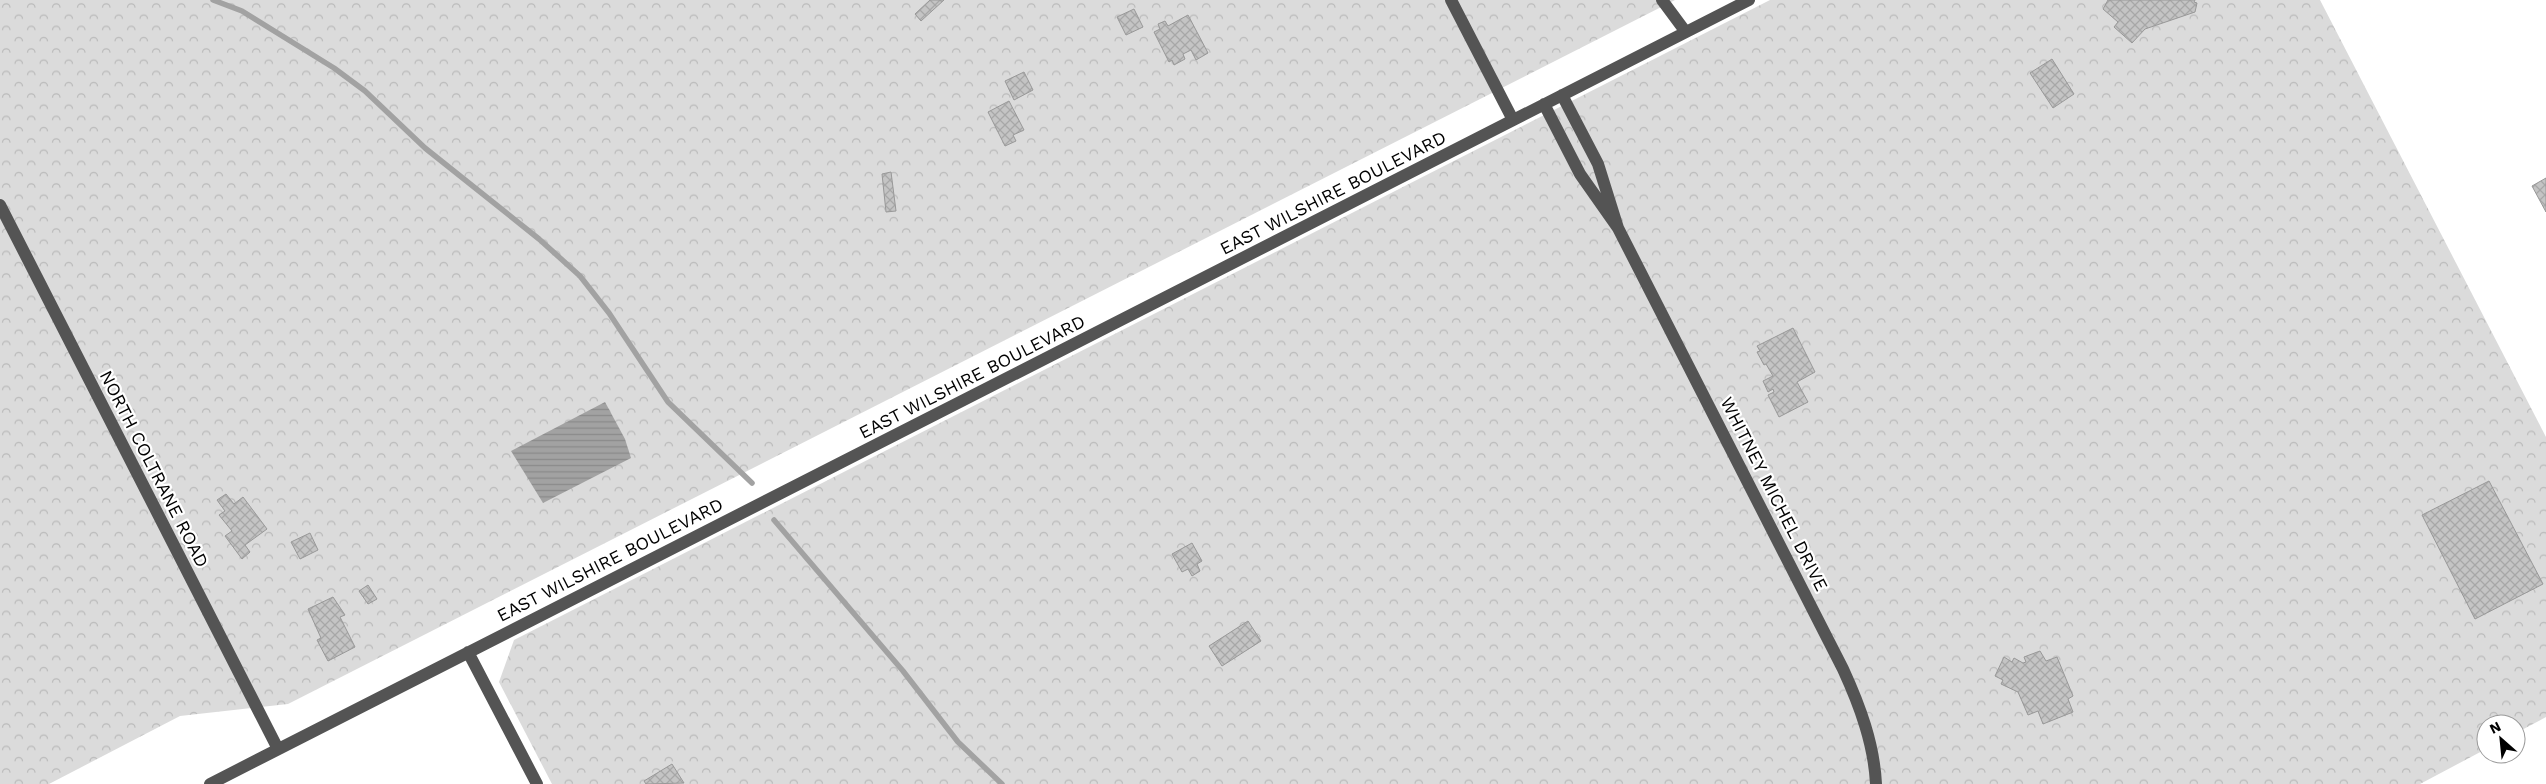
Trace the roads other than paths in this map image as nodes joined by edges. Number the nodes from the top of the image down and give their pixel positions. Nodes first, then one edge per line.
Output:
1 (1451, 0) edge
2 (1662, 0) edge
3 (1748, 0) edge
4 (1685, 32) junction
5 (1562, 95) junction
6 (1544, 104) junction
7 (1513, 120) junction
8 (0, 205) edge
9 (1618, 228) junction
10 (468, 652) junction
11 (278, 749) junction
12 (210, 784) edge
13 (537, 784) edge
14 (1876, 784) edge

1 - 7 street
2 - 4 street
3 - 4 street, EAST WILSHIRE BOULEVARD
4 - 5 street, EAST WILSHIRE BOULEVARD
5 - 6 street, EAST WILSHIRE BOULEVARD
5 - 9 street, WHITNEY MICHEL DRIVE
6 - 7 street, EAST WILSHIRE BOULEVARD
6 - 9 street, WHITNEY MICHEL DRIVE
7 - 10 street, EAST WILSHIRE BOULEVARD
8 - 11 street, NORTH COLTRANE ROAD
9 - 14 street, WHITNEY MICHEL DRIVE
10 - 11 street, EAST WILSHIRE BOULEVARD
10 - 13 street
11 - 12 street, EAST WILSHIRE BOULEVARD

